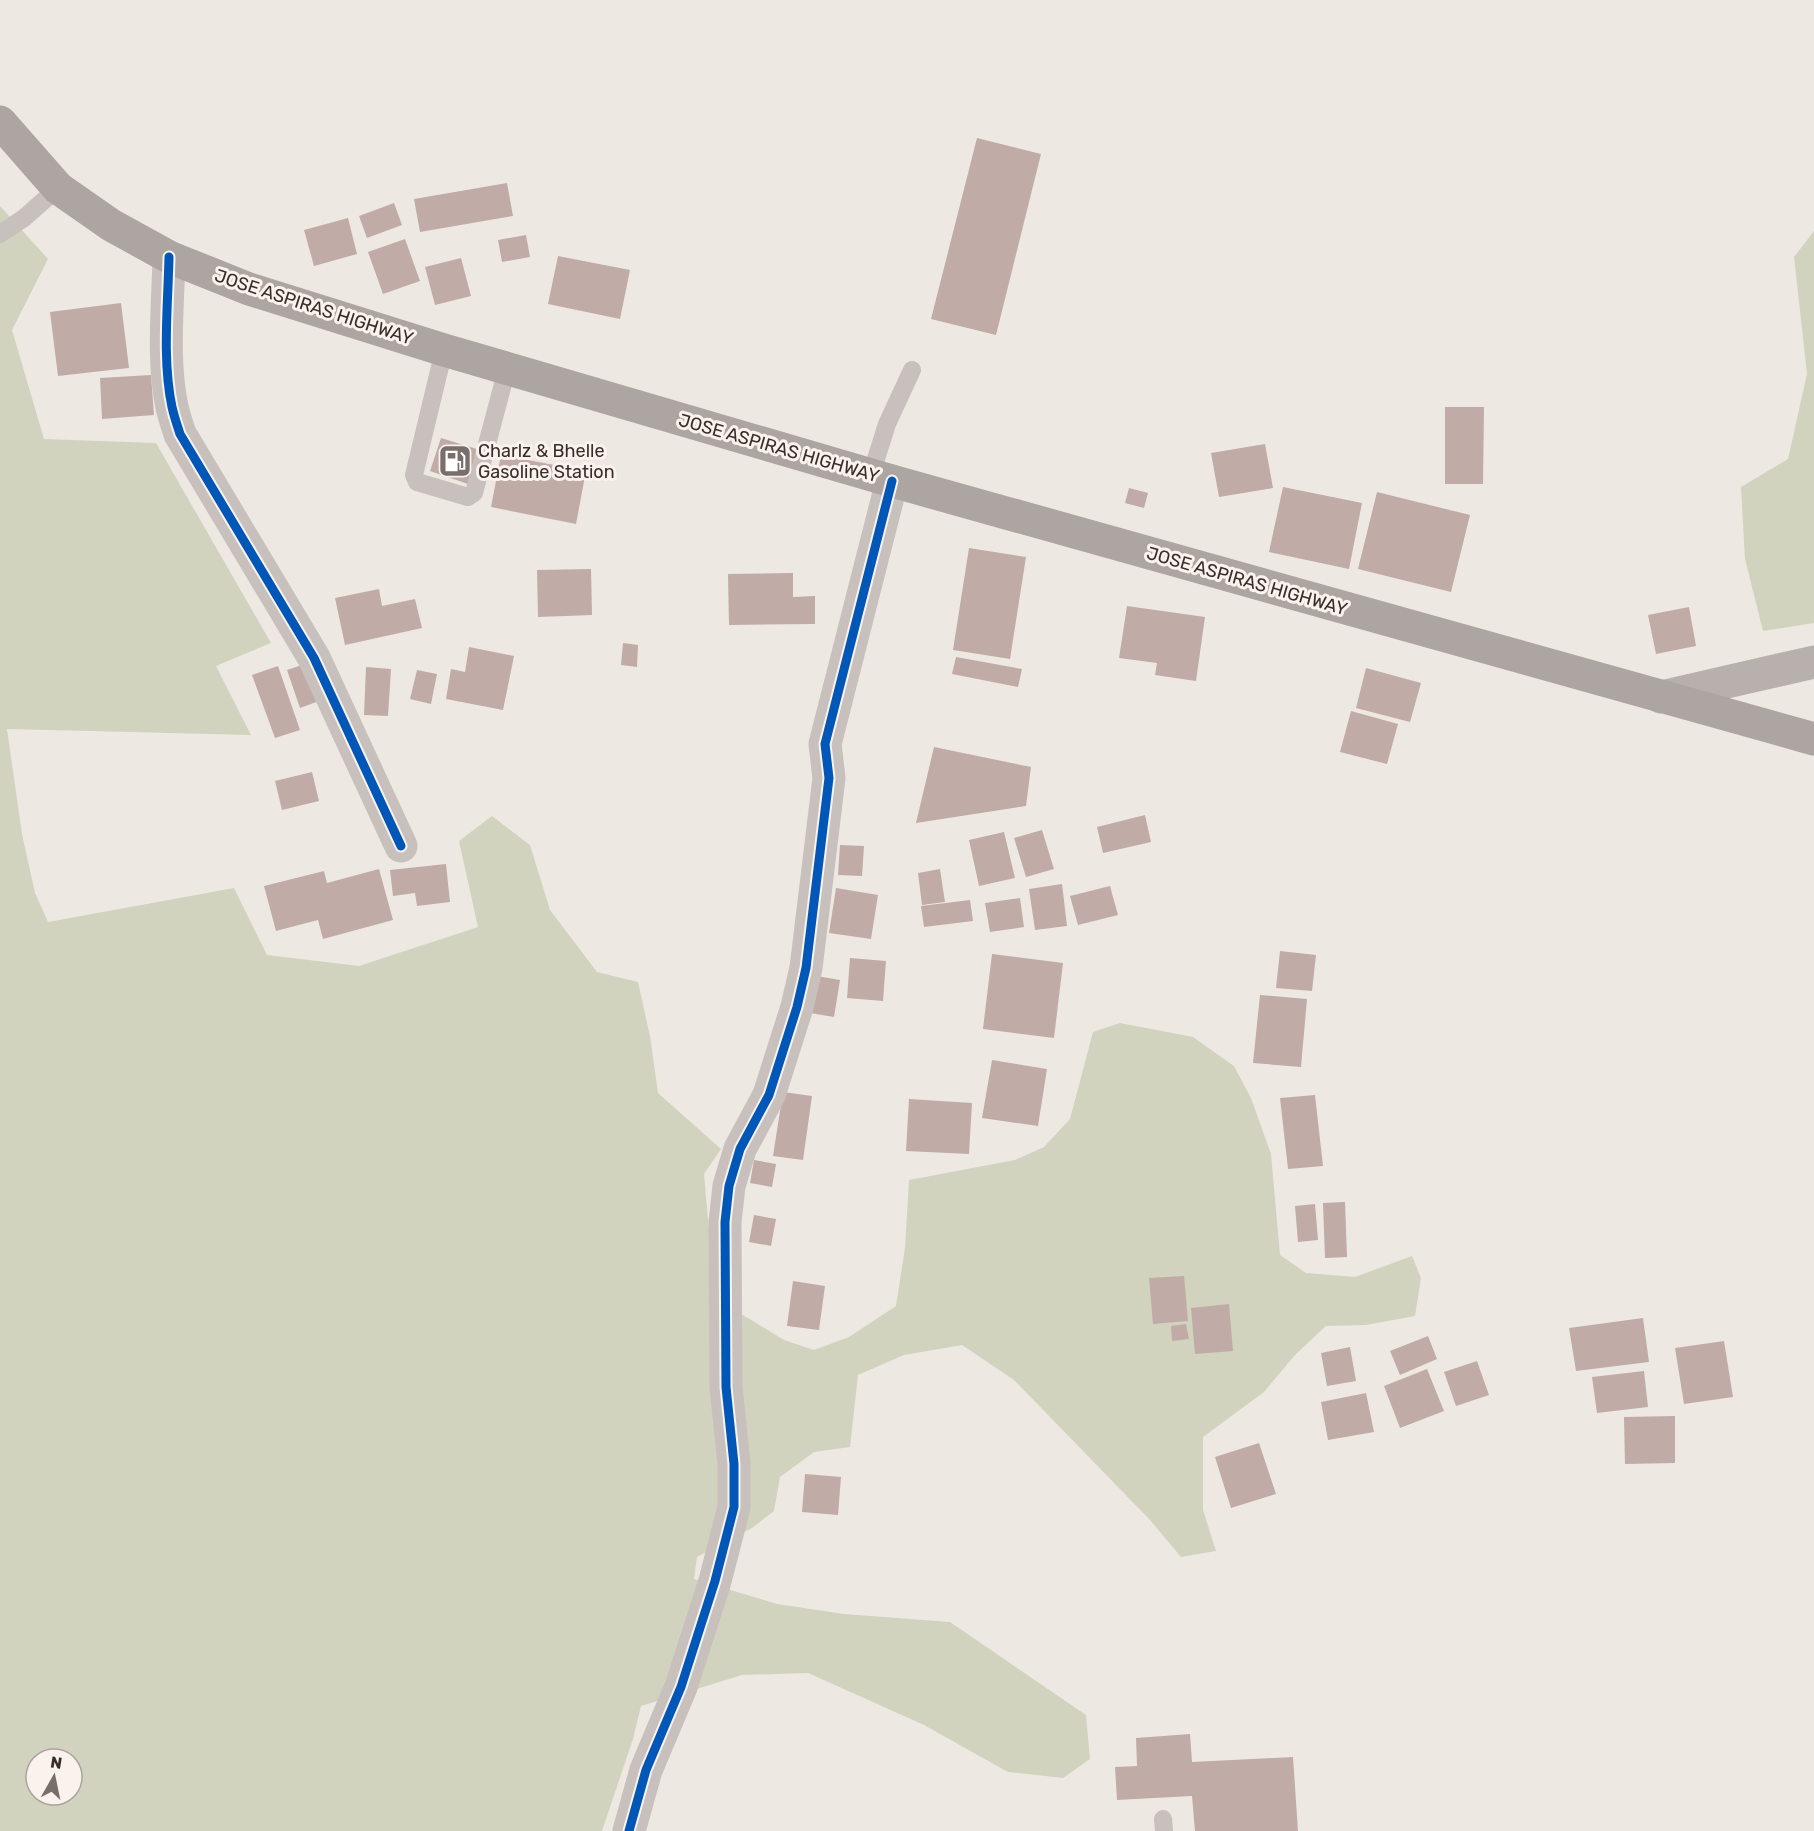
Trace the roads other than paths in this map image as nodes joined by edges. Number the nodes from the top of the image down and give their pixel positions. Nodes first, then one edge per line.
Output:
1 (0, 122) edge
2 (58, 188) junction
3 (0, 234) edge
4 (169, 257) junction
5 (444, 350) junction
6 (507, 369) junction
7 (912, 370) dead end
8 (882, 478) junction
9 (1814, 662) edge
10 (1661, 697) junction
11 (1814, 740) edge
12 (401, 846) dead end
13 (629, 1831) edge

1 - 2 main road, JOSE ASPIRAS HIGHWAY
2 - 3 lane
2 - 4 main road, JOSE ASPIRAS HIGHWAY
4 - 5 main road, JOSE ASPIRAS HIGHWAY
4 - 12 street
5 - 6 main road, JOSE ASPIRAS HIGHWAY
5 - 6 lane
6 - 8 main road, JOSE ASPIRAS HIGHWAY
7 - 8 lane
8 - 10 main road, JOSE ASPIRAS HIGHWAY
8 - 13 street
9 - 10 main road
10 - 11 main road, JOSE ASPIRAS HIGHWAY

